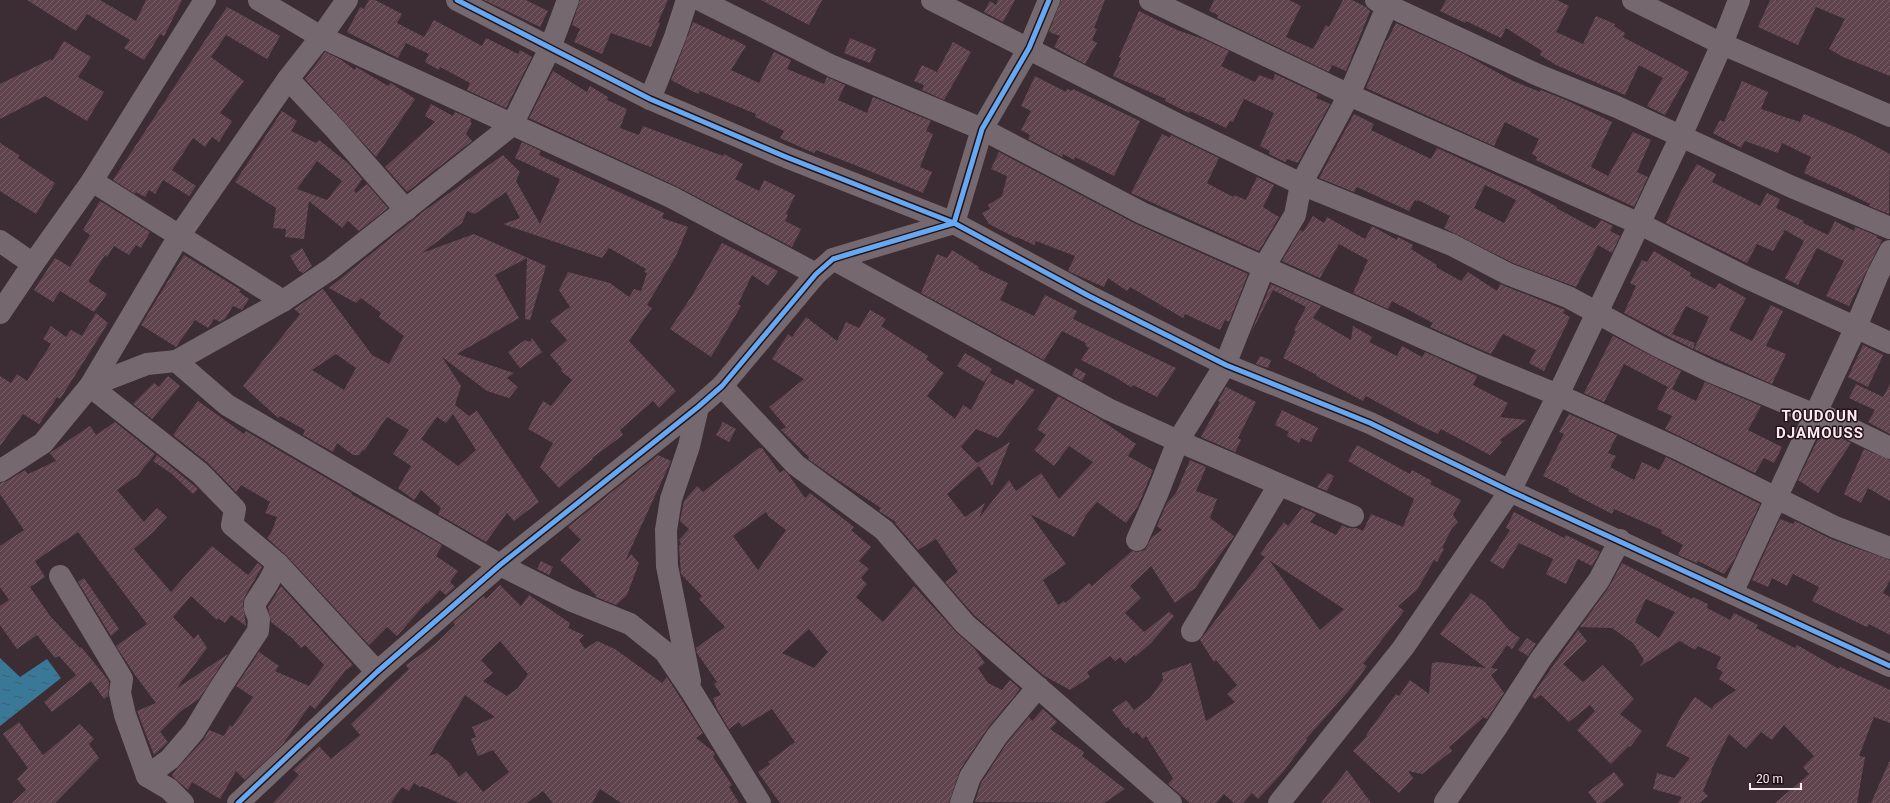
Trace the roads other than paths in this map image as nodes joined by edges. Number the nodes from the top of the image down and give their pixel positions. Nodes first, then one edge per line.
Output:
1 (205, 0) edge
2 (259, 0) edge
3 (347, 0) edge
4 (457, 0) edge
5 (568, 0) edge
6 (687, 0) edge
7 (700, 0) edge
8 (932, 0) edge
9 (1049, 0) edge
10 (1150, 0) edge
11 (1633, 0) edge
12 (1739, 0) edge
13 (1384, 2) edge
14 (321, 37) junction
15 (1722, 44) junction
16 (550, 48) junction
17 (1029, 48) junction
18 (288, 79) junction
19 (1349, 95) junction
20 (650, 99) junction
21 (1890, 116) edge
22 (512, 125) junction
23 (982, 129) junction
24 (1681, 136) junction
25 (92, 181) junction
26 (1301, 184) junction
27 (406, 210) junction
28 (954, 223) junction
29 (1640, 224) junction
30 (1890, 228) edge
31 (179, 236) junction
32 (0, 241) edge
33 (1890, 251) edge
34 (833, 259) junction
35 (33, 264) junction
36 (1264, 267) junction
37 (816, 274) junction
38 (283, 301) junction
39 (1596, 312) junction
40 (0, 314) edge
41 (1856, 327) junction
42 (1890, 343) edge
43 (176, 360) junction
44 (1225, 365) junction
45 (90, 386) junction
46 (722, 386) junction
47 (1558, 395) junction
48 (698, 407) junction
49 (1815, 415) junction
50 (1178, 441) junction
51 (1890, 448) edge
52 (0, 471) edge
53 (1279, 485) junction
54 (1510, 491) junction
55 (1775, 498) junction
56 (1353, 516) dead end
57 (1137, 540) dead end
58 (1620, 540) junction
59 (1890, 548) edge
60 (278, 564) junction
61 (500, 565) junction
62 (60, 576) dead end
63 (1732, 593) junction
64 (1192, 631) dead end
65 (1890, 666) edge
66 (377, 672) junction
67 (1038, 687) junction
68 (692, 692) junction
69 (147, 776) junction
70 (244, 802) edge
71 (1446, 802) edge
72 (182, 803) edge
73 (760, 803) edge
74 (960, 803) edge
75 (1171, 803) edge
76 (1279, 803) edge

1 - 25 street
2 - 14 street
3 - 14 street
4 - 16 street
5 - 16 street
6 - 20 street
7 - 23 street
8 - 17 street
9 - 17 street
10 - 19 street
11 - 15 street
12 - 15 street
13 - 19 street
13 - 24 street
14 - 18 street
14 - 22 street
15 - 21 street
15 - 24 street
16 - 20 street
16 - 22 street
17 - 23 street
17 - 26 street
18 - 27 street
18 - 31 street
19 - 26 street
19 - 29 street
20 - 28 street
22 - 27 street
22 - 37 street
23 - 28 street
23 - 36 street
24 - 29 street
24 - 30 street
25 - 31 street
25 - 35 street
26 - 36 street
26 - 39 street
27 - 38 street
28 - 34 street
28 - 44 street
29 - 39 street
29 - 41 street
31 - 38 street
31 - 45 street
32 - 35 street
33 - 41 street
34 - 37 street
34 - 50 street
35 - 40 street
36 - 44 street
36 - 47 street
37 - 46 street
38 - 43 street
39 - 47 street
39 - 49 street
41 - 42 street
41 - 49 street
43 - 45 street
43 - 61 street
44 - 50 street
44 - 54 street
45 - 52 street
45 - 60 street
46 - 48 street
46 - 67 street
47 - 54 street
47 - 55 street
48 - 61 street
48 - 68 street
49 - 51 street
49 - 55 street
50 - 53 street
50 - 57 street
53 - 56 street
53 - 64 street
54 - 58 street
54 - 76 street
55 - 59 street
55 - 63 street
58 - 63 street
58 - 71 street
60 - 66 street
60 - 69 street
61 - 66 street
61 - 68 street
62 - 69 street
63 - 65 street
66 - 70 street
67 - 74 street
67 - 75 street
68 - 73 street
69 - 72 street

